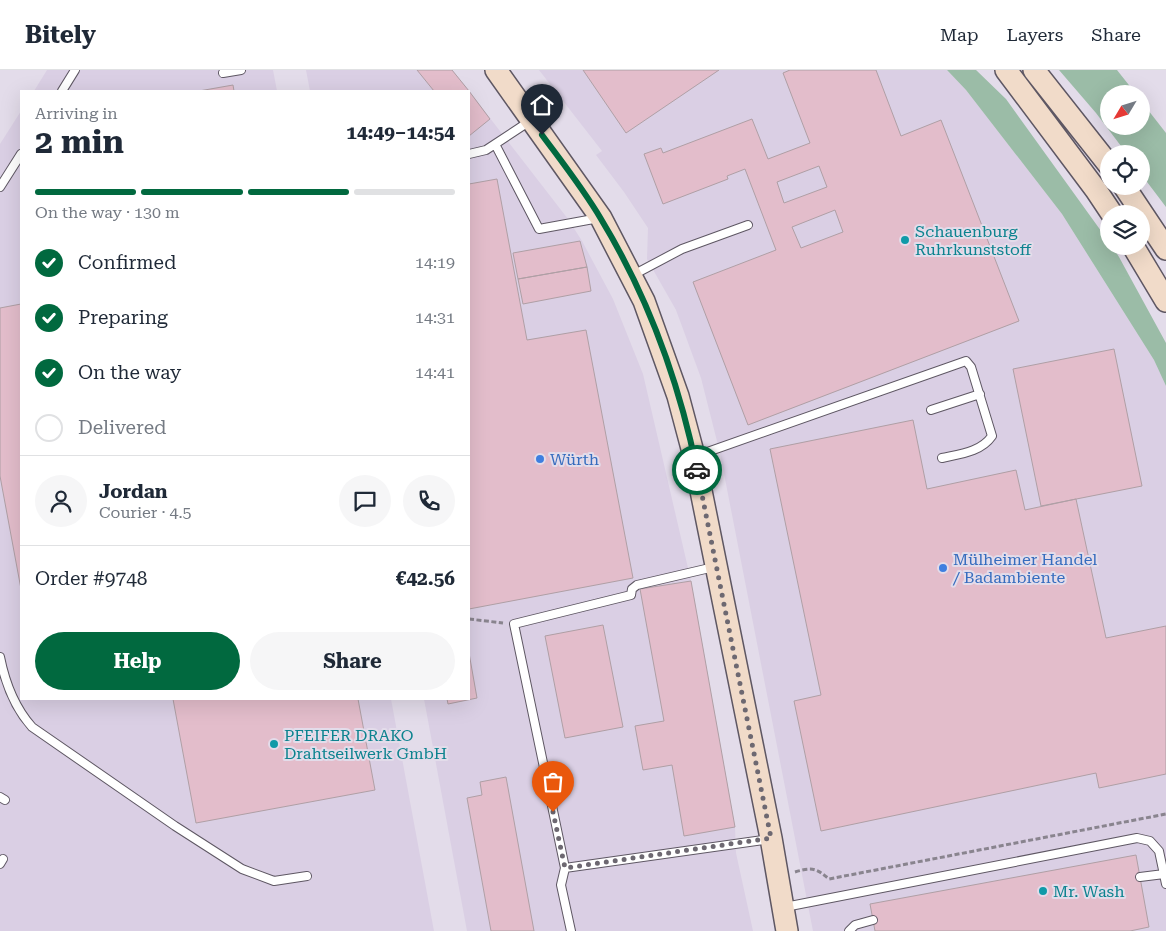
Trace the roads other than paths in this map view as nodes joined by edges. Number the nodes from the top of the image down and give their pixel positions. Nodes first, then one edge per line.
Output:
1 (76, 70) edge
2 (241, 70) edge
3 (496, 70) edge
4 (1006, 70) edge
5 (1034, 70) edge
6 (223, 73) dead end
7 (63, 90) edge
8 (532, 120) junction
9 (495, 144) junction
10 (1100, 153) edge
11 (470, 154) edge
12 (20, 156) edge
13 (0, 187) edge
14 (1130, 195) edge
15 (1106, 205) edge
16 (601, 218) junction
17 (748, 225) dead end
18 (1166, 249) edge
19 (1138, 255) edge
20 (631, 276) junction
21 (1166, 301) edge
22 (980, 394) junction
23 (931, 410) dead end
24 (694, 456) junction
25 (942, 458) dead end
26 (716, 566) junction
27 (0, 657) edge
28 (771, 838) junction
29 (565, 868) junction
30 (1164, 874) junction
31 (307, 876) dead end
32 (1140, 877) dead end
33 (1166, 884) edge
34 (783, 907) junction
35 (873, 920) dead end
36 (571, 931) edge
37 (787, 931) edge
38 (849, 931) edge

1 - 7 lane
2 - 6 lane
3 - 8 main road
4 - 15 main road
5 - 10 main road
8 - 9 lane
8 - 16 main road
9 - 11 lane
9 - 16 lane
12 - 13 lane
14 - 18 main road
16 - 20 main road
17 - 20 lane
19 - 21 main road
20 - 24 main road
22 - 23 lane
22 - 24 lane
22 - 25 lane
24 - 26 main road
26 - 28 main road
26 - 29 lane
27 - 31 lane
28 - 29 lane
28 - 34 main road
29 - 36 lane
30 - 32 lane
30 - 33 lane
30 - 34 lane
34 - 37 main road
35 - 38 lane

